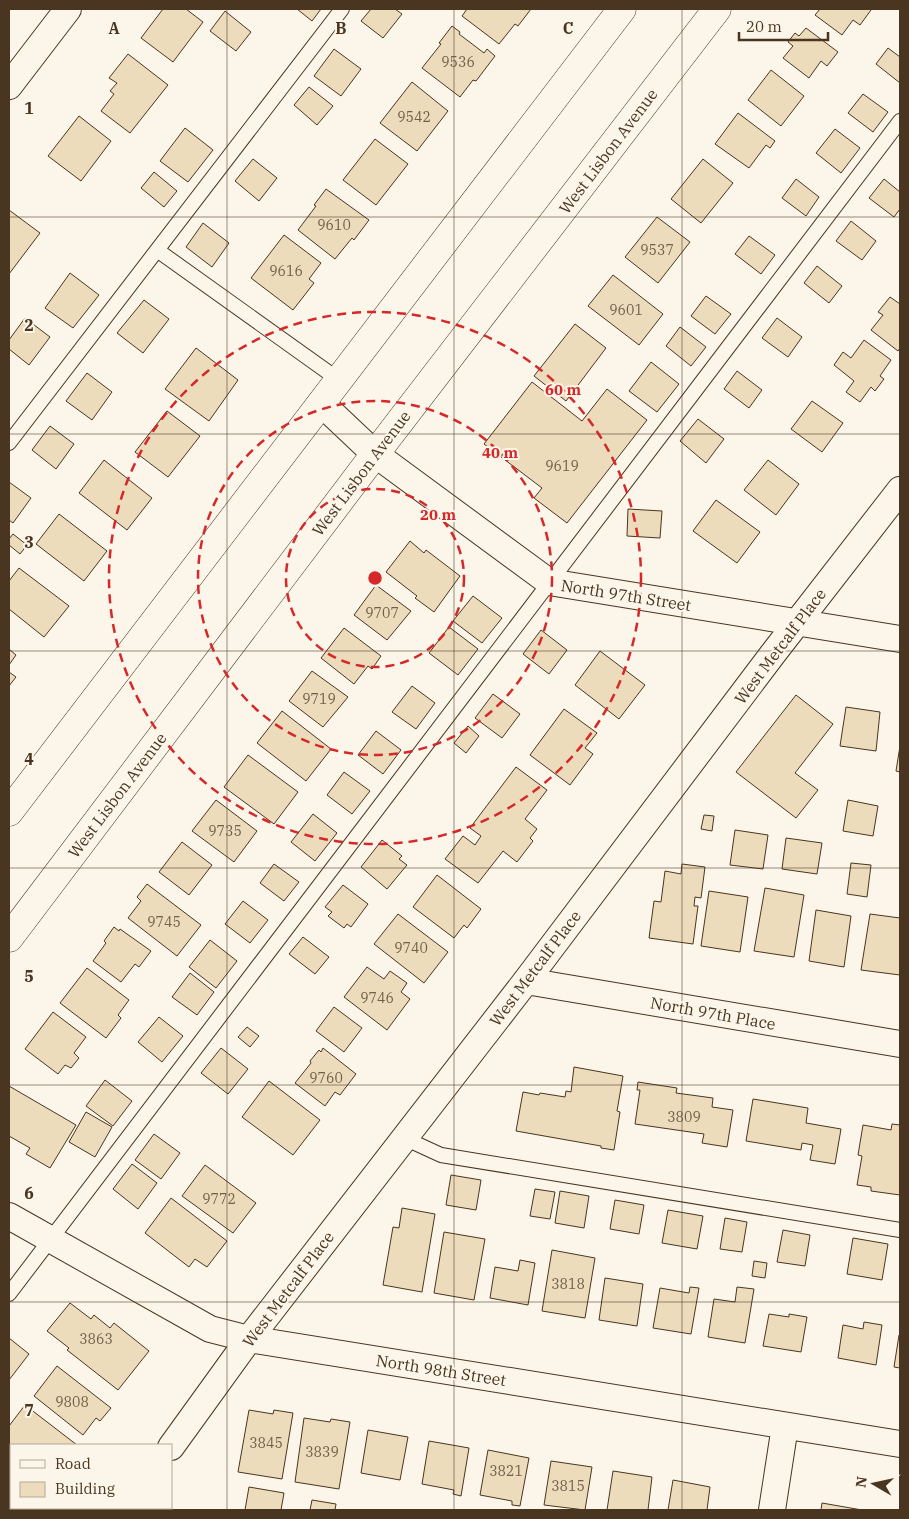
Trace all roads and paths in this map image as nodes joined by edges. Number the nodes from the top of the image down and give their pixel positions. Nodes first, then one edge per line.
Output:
1 (68, 9) edge
2 (342, 9) edge
3 (622, 9) edge
4 (717, 9) edge
5 (9, 86) edge
6 (900, 121) edge
7 (157, 250) junction
8 (339, 380) junction
9 (322, 403) junction
10 (9, 443) edge
11 (375, 454) junction
12 (900, 490) edge
13 (549, 582) junction
14 (797, 622) junction
15 (900, 639) edge
16 (9, 812) edge
17 (9, 938) edge
18 (526, 981) junction
19 (900, 1044) edge
20 (404, 1138) junction
21 (9, 1216) edge
22 (900, 1230) edge
23 (51, 1239) junction
24 (9, 1294) edge
25 (250, 1339) junction
26 (785, 1426) junction
27 (900, 1444) edge
28 (172, 1445) edge
29 (772, 1510) edge

1 - 5 street
2 - 7 lane
3 - 8 main road
4 - 11 main road, West Lisbon Avenue
6 - 13 lane
7 - 8 lane
7 - 10 lane
8 - 9 main road
9 - 11 street, North 97th Street
9 - 16 main road
11 - 13 street, North 97th Street
11 - 17 main road, West Lisbon Avenue
12 - 14 street, West Metcalf Place
13 - 14 street, North 97th Street
13 - 23 lane
14 - 15 street, North 97th Street
14 - 18 street, West Metcalf Place
18 - 19 street, North 97th Place
18 - 20 street, West Metcalf Place
20 - 22 lane
20 - 25 street, West Metcalf Place
21 - 23 street, North 98th Street
23 - 24 lane
23 - 25 street, North 98th Street
25 - 26 street, North 98th Street
25 - 28 street, West Metcalf Place
26 - 27 street, North 98th Street
26 - 29 street

